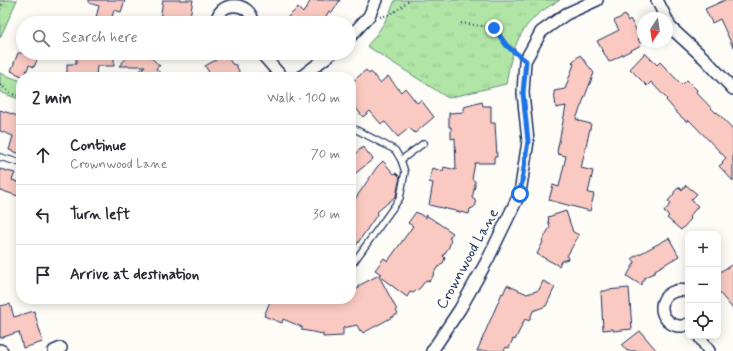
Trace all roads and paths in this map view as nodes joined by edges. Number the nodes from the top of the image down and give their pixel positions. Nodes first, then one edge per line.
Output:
1 (4, 0) edge
2 (376, 0) edge
3 (409, 0) edge
4 (597, 0) edge
5 (657, 0) edge
6 (0, 9) edge
7 (663, 12) edge
8 (218, 16) edge
9 (252, 16) edge
10 (369, 16) junction
11 (461, 23) dead end
12 (673, 29) edge
13 (356, 30) edge
14 (267, 60) edge
15 (323, 60) edge
16 (526, 61) junction
17 (278, 72) edge
18 (307, 72) edge
19 (0, 85) edge
20 (733, 89) edge
21 (16, 95) edge
22 (356, 130) edge
23 (424, 143) dead end
24 (0, 157) edge
25 (401, 160) junction
26 (16, 162) edge
27 (356, 259) edge
28 (685, 291) edge
29 (685, 325) edge
30 (701, 339) edge
31 (432, 351) edge
32 (709, 351) edge

1 - 6 path
2 - 10 street
3 - 10 path
4 - 16 street, Crownwood Lane
5 - 7 street
8 - 9 street
10 - 13 street
11 - 16 path
12 - 20 street
14 - 17 street
15 - 18 street
16 - 31 street, Crownwood Lane
19 - 21 path
22 - 25 lane
23 - 25 lane
24 - 26 lane
25 - 27 lane
28 - 29 street
30 - 32 street

